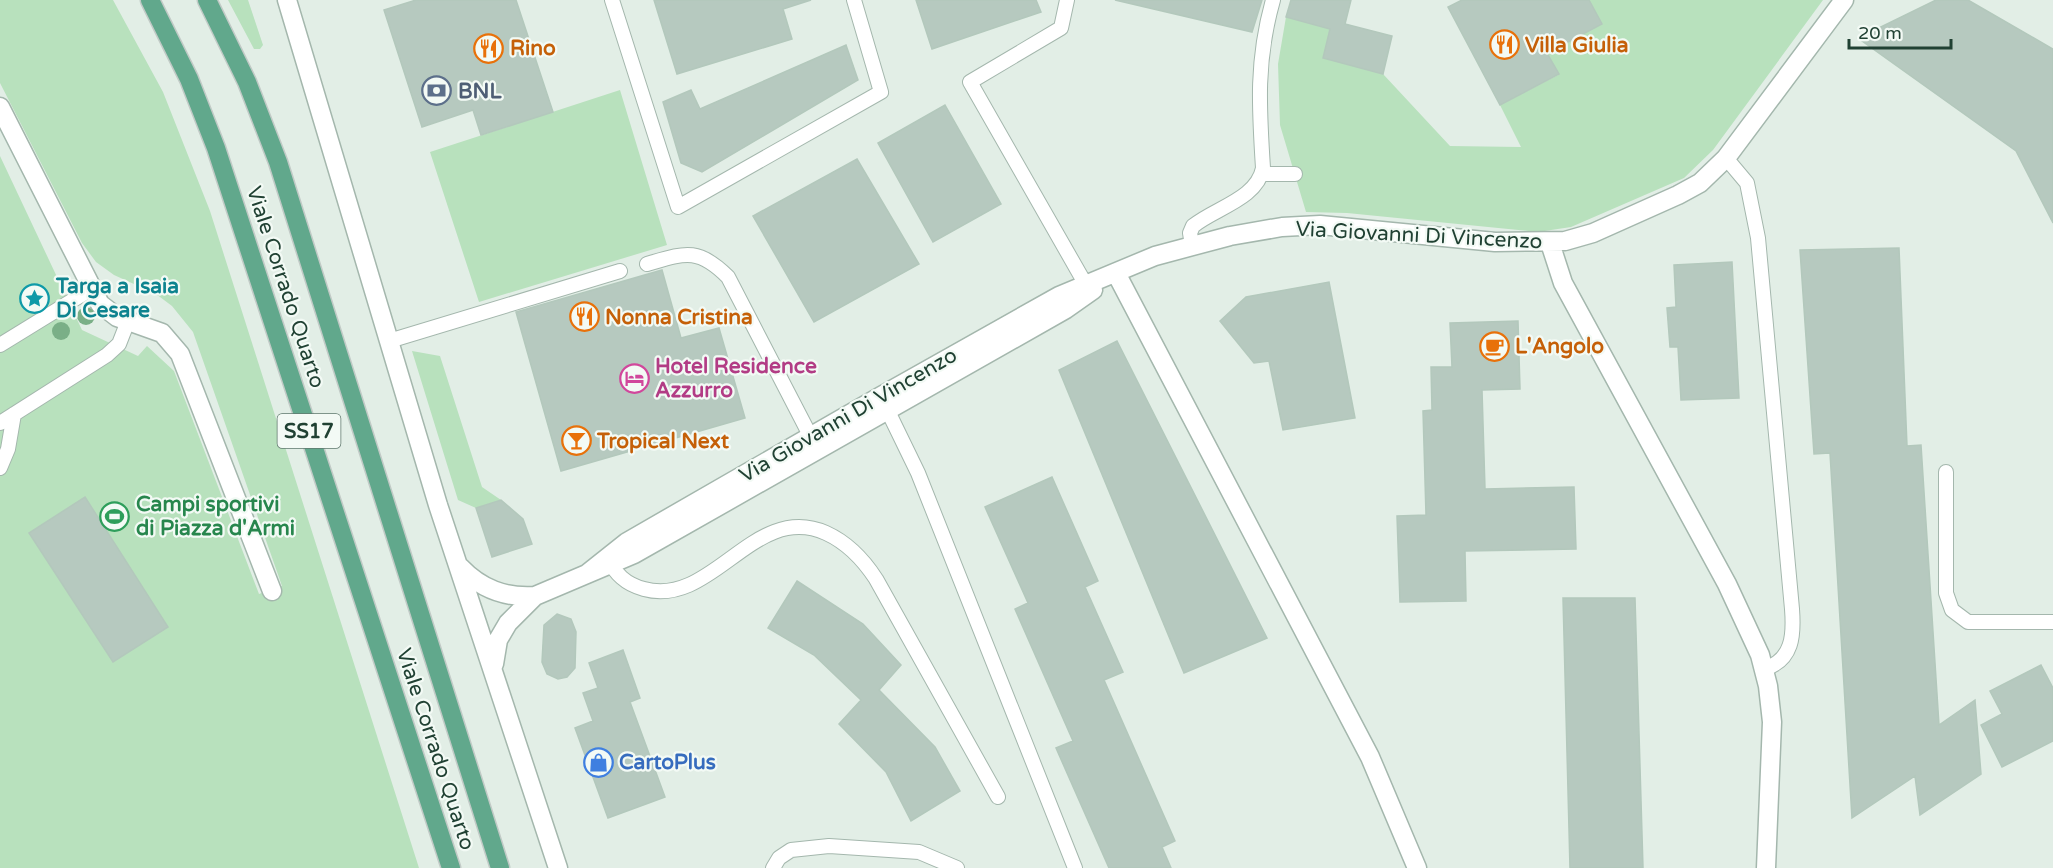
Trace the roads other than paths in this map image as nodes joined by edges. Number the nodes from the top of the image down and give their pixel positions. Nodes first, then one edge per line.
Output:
1 (150, 0) edge
2 (207, 0) edge
3 (288, 0) edge
4 (612, 0) edge
5 (854, 0) edge
6 (1067, 0) edge
7 (1273, 0) edge
8 (1844, 0) edge
9 (0, 107) edge
10 (1726, 158) junction
11 (1262, 174) junction
12 (1295, 174) dead end
13 (1550, 243) junction
14 (1192, 244) junction
15 (647, 264) dead end
16 (620, 271) dead end
17 (1116, 273) junction
18 (1088, 288) junction
19 (91, 289) junction
20 (128, 321) junction
21 (389, 340) junction
22 (0, 345) edge
23 (884, 402) junction
24 (14, 414) junction
25 (0, 423) edge
26 (814, 443) junction
27 (0, 468) edge
28 (1946, 472) dead end
29 (609, 561) junction
30 (460, 567) junction
31 (272, 591) dead end
32 (536, 596) junction
33 (2053, 622) edge
34 (1764, 669) junction
35 (494, 671) junction
36 (998, 797) dead end
37 (451, 868) edge
38 (500, 868) edge
39 (558, 868) edge
40 (773, 868) edge
41 (957, 868) edge
42 (1075, 868) edge
43 (1418, 868) edge
44 (1766, 868) edge

1 - 37 main road, Viale Corrado Quarto / SS17
2 - 38 main road, Viale Corrado Quarto / SS17
3 - 21 street
4 - 5 lane
6 - 18 lane
7 - 11 lane
8 - 10 street, Via Giovanni Di Vincenzo
9 - 19 street
10 - 13 street, Via Giovanni Di Vincenzo
10 - 34 lane
11 - 12 lane
11 - 14 lane
13 - 14 street, Via Giovanni Di Vincenzo
13 - 34 street
14 - 17 street, Via Giovanni Di Vincenzo
15 - 26 lane
16 - 21 lane
17 - 18 street, Via Giovanni Di Vincenzo
17 - 43 street
18 - 23 street, Via Giovanni Di Vincenzo
19 - 20 street
19 - 22 lane
20 - 24 lane
20 - 31 street
21 - 30 street
23 - 26 street, Via Giovanni Di Vincenzo
23 - 42 lane
24 - 25 lane
24 - 27 lane
26 - 29 street, Via Giovanni Di Vincenzo
28 - 33 lane
29 - 32 street, Via Giovanni Di Vincenzo
29 - 36 lane
30 - 32 street, Via Giovanni Di Vincenzo
30 - 35 street
32 - 35 street, Via Giovanni Di Vincenzo
34 - 44 street
35 - 39 street
40 - 41 lane

